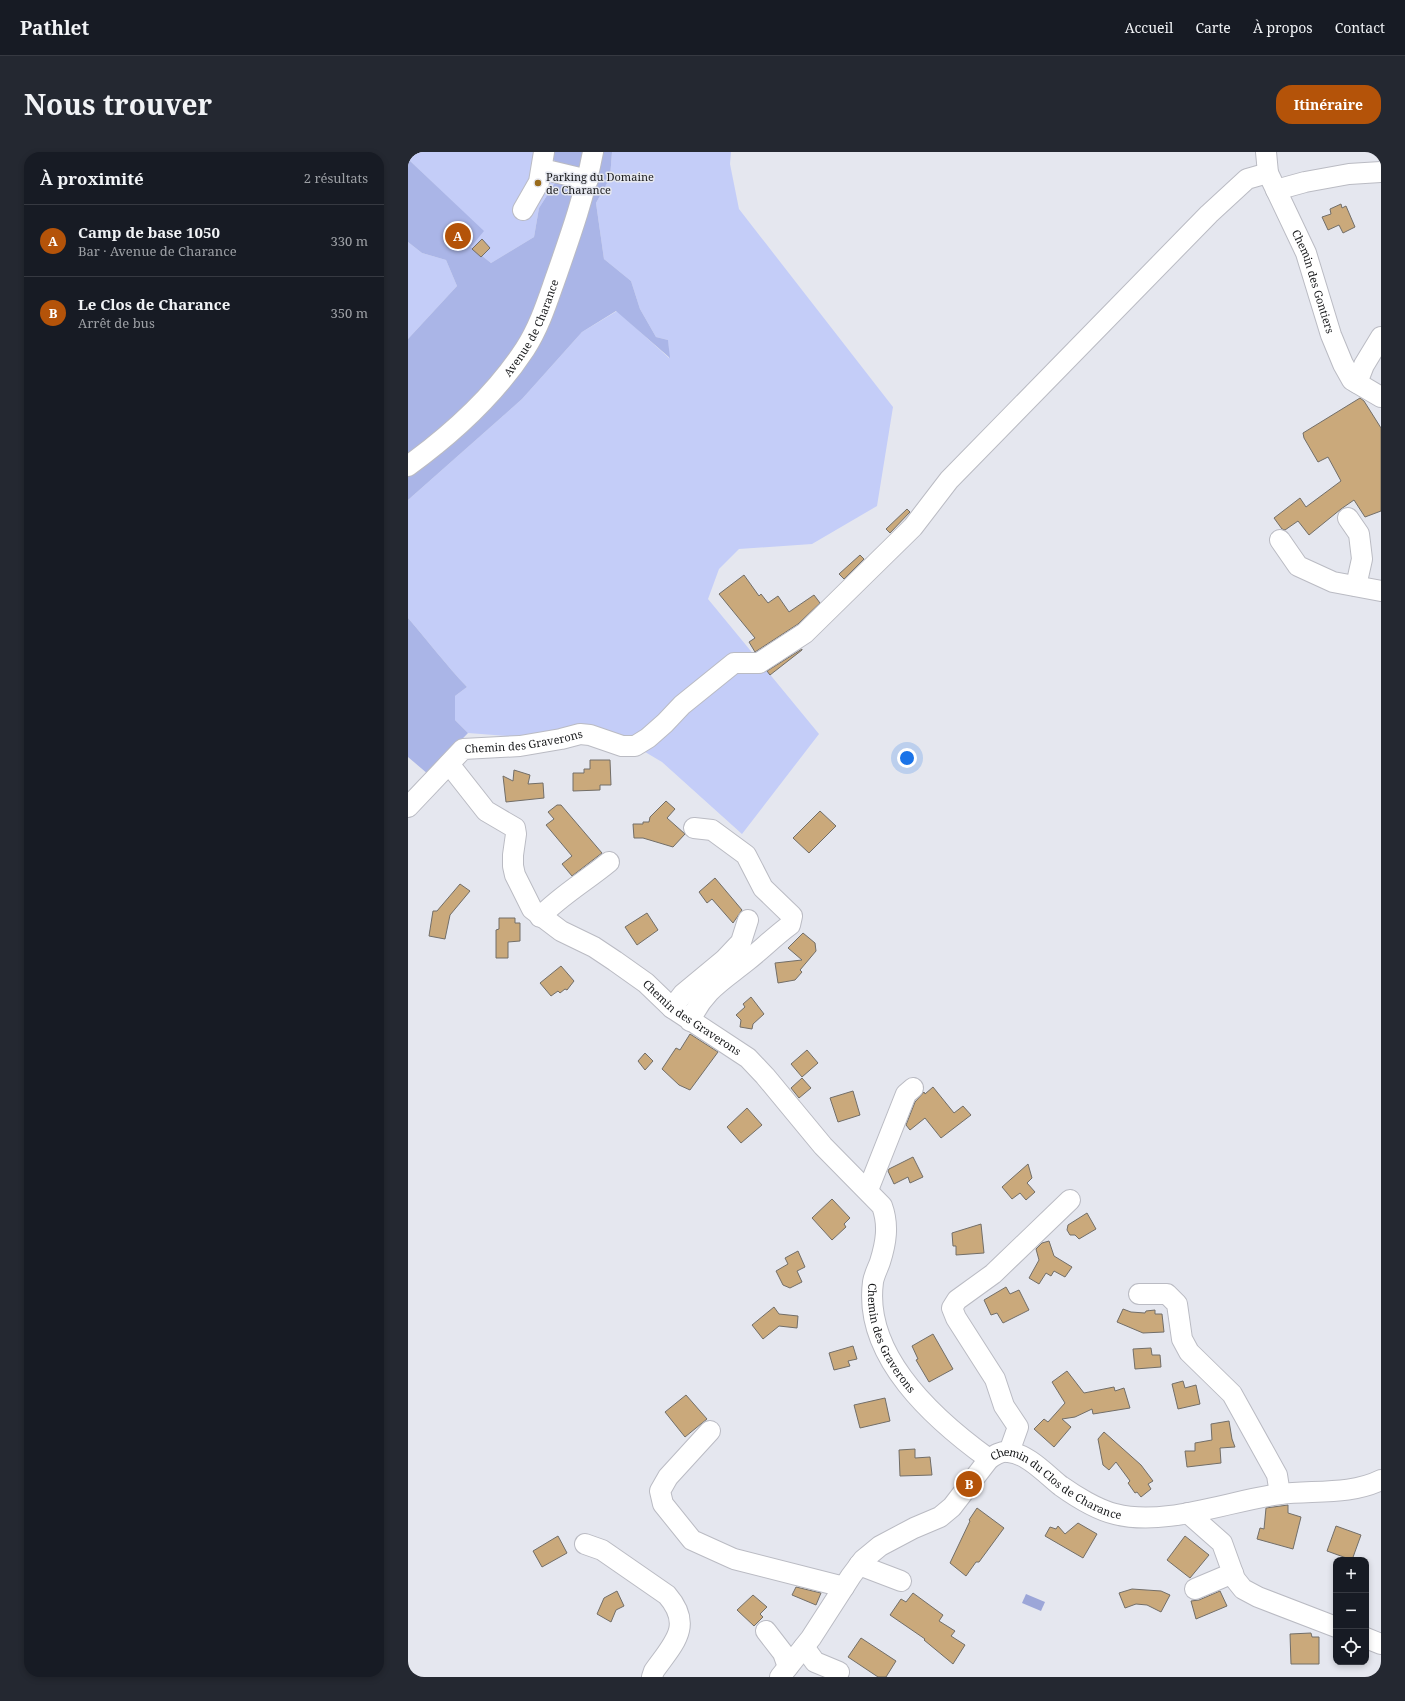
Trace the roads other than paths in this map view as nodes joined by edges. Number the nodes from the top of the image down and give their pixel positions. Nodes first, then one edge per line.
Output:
1 (593, 152) edge
2 (1266, 152) edge
3 (543, 160) edge
4 (1381, 172) edge
5 (588, 180) junction
6 (1272, 182) junction
7 (524, 210) dead end
8 (1381, 337) edge
9 (1357, 383) junction
10 (1381, 397) edge
11 (408, 466) edge
12 (1348, 518) dead end
13 (1280, 540) dead end
14 (1356, 586) junction
15 (1381, 591) edge
16 (449, 764) junction
17 (408, 807) edge
18 (694, 828) dead end
19 (609, 862) dead end
20 (540, 917) junction
21 (748, 920) dead end
22 (672, 1008) junction
23 (690, 1021) junction
24 (913, 1088) dead end
25 (868, 1190) junction
26 (1070, 1200) dead end
27 (1139, 1294) dead end
28 (710, 1431) dead end
29 (1008, 1452) junction
30 (989, 1459) junction
31 (1381, 1480) edge
32 (1280, 1494) junction
33 (1188, 1513) junction
34 (585, 1544) dead end
35 (859, 1565) junction
36 (1233, 1573) junction
37 (901, 1581) dead end
38 (844, 1587) junction
39 (1195, 1589) dead end
40 (1333, 1626) edge
41 (766, 1631) dead end
42 (1369, 1639) edge
43 (1381, 1644) edge
44 (804, 1647) junction
45 (784, 1672) edge
46 (652, 1677) edge
47 (835, 1677) edge

1 - 5 street, Avenue de Charance
2 - 6 street, Chemin des Gontiers
3 - 5 street
3 - 7 street
4 - 6 street
5 - 11 street, Avenue de Charance
6 - 9 street, Chemin des Gontiers
6 - 16 street, Chemin des Graverons
8 - 9 street
9 - 10 street, Chemin des Gontiers
12 - 14 street
13 - 14 street
14 - 15 street
16 - 17 street
16 - 20 street, Chemin des Graverons
18 - 23 street
19 - 20 street
20 - 22 street, Chemin des Graverons
21 - 22 street
22 - 23 street, Chemin des Graverons
23 - 25 street, Chemin des Graverons
24 - 25 street
25 - 30 street, Chemin des Graverons
26 - 29 street
27 - 32 street
28 - 38 street
29 - 30 street, Chemin du Clos de Charance
29 - 33 street, Chemin du Clos de Charance
30 - 35 street, Chemin du Clos de Charance
31 - 32 street, Chemin du Clos de Charance
32 - 33 street, Chemin du Clos de Charance
33 - 36 street
34 - 46 street
35 - 37 street
35 - 38 street, Chemin du Clos de Charance
36 - 39 street
36 - 40 street
38 - 44 street, Chemin du Clos de Charance
41 - 45 street
42 - 43 street
44 - 45 street, Chemin du Clos de Charance
44 - 47 street

